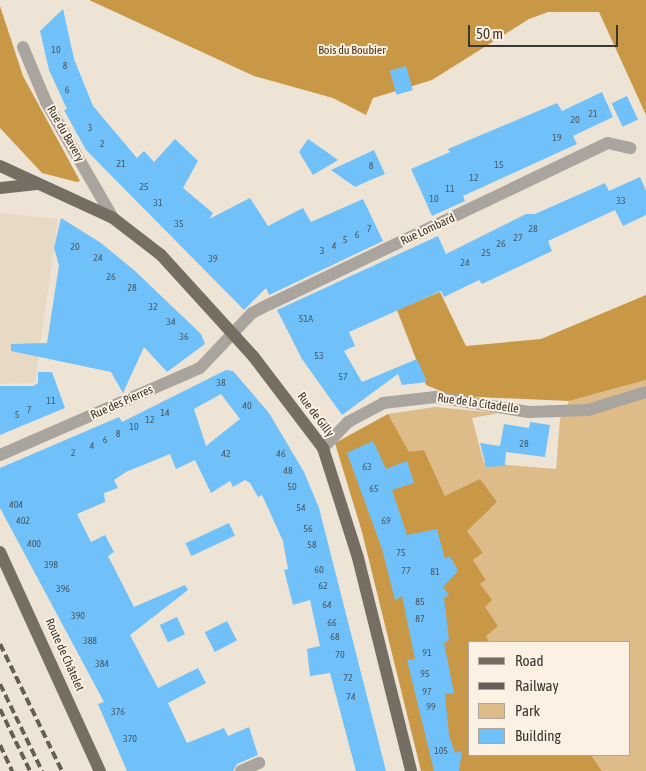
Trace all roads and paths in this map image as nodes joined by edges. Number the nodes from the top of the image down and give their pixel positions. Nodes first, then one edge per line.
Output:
1 (23, 47) dead end
2 (630, 148) dead end
3 (2, 164) edge
4 (37, 184) junction
5 (0, 188) edge
6 (114, 218) junction
7 (233, 335) junction
8 (646, 392) edge
9 (323, 448) junction
10 (0, 455) edge
11 (0, 552) edge
12 (259, 763) dead end
13 (100, 771) edge
14 (241, 771) edge
15 (411, 771) edge

1 - 6 street, Rue du Bavery
2 - 7 street, Rue Lombard
3 - 4 main road, Rue de Gilly
4 - 5 main road
4 - 6 main road, Rue de Gilly
6 - 7 main road, Rue de Gilly
7 - 9 main road, Rue de Gilly
7 - 10 street, Rue des Pierres
8 - 9 street, Rue de la Citadelle
9 - 15 main road, Rue de Gilly
11 - 13 main road, Route de Châtelet
12 - 14 street

